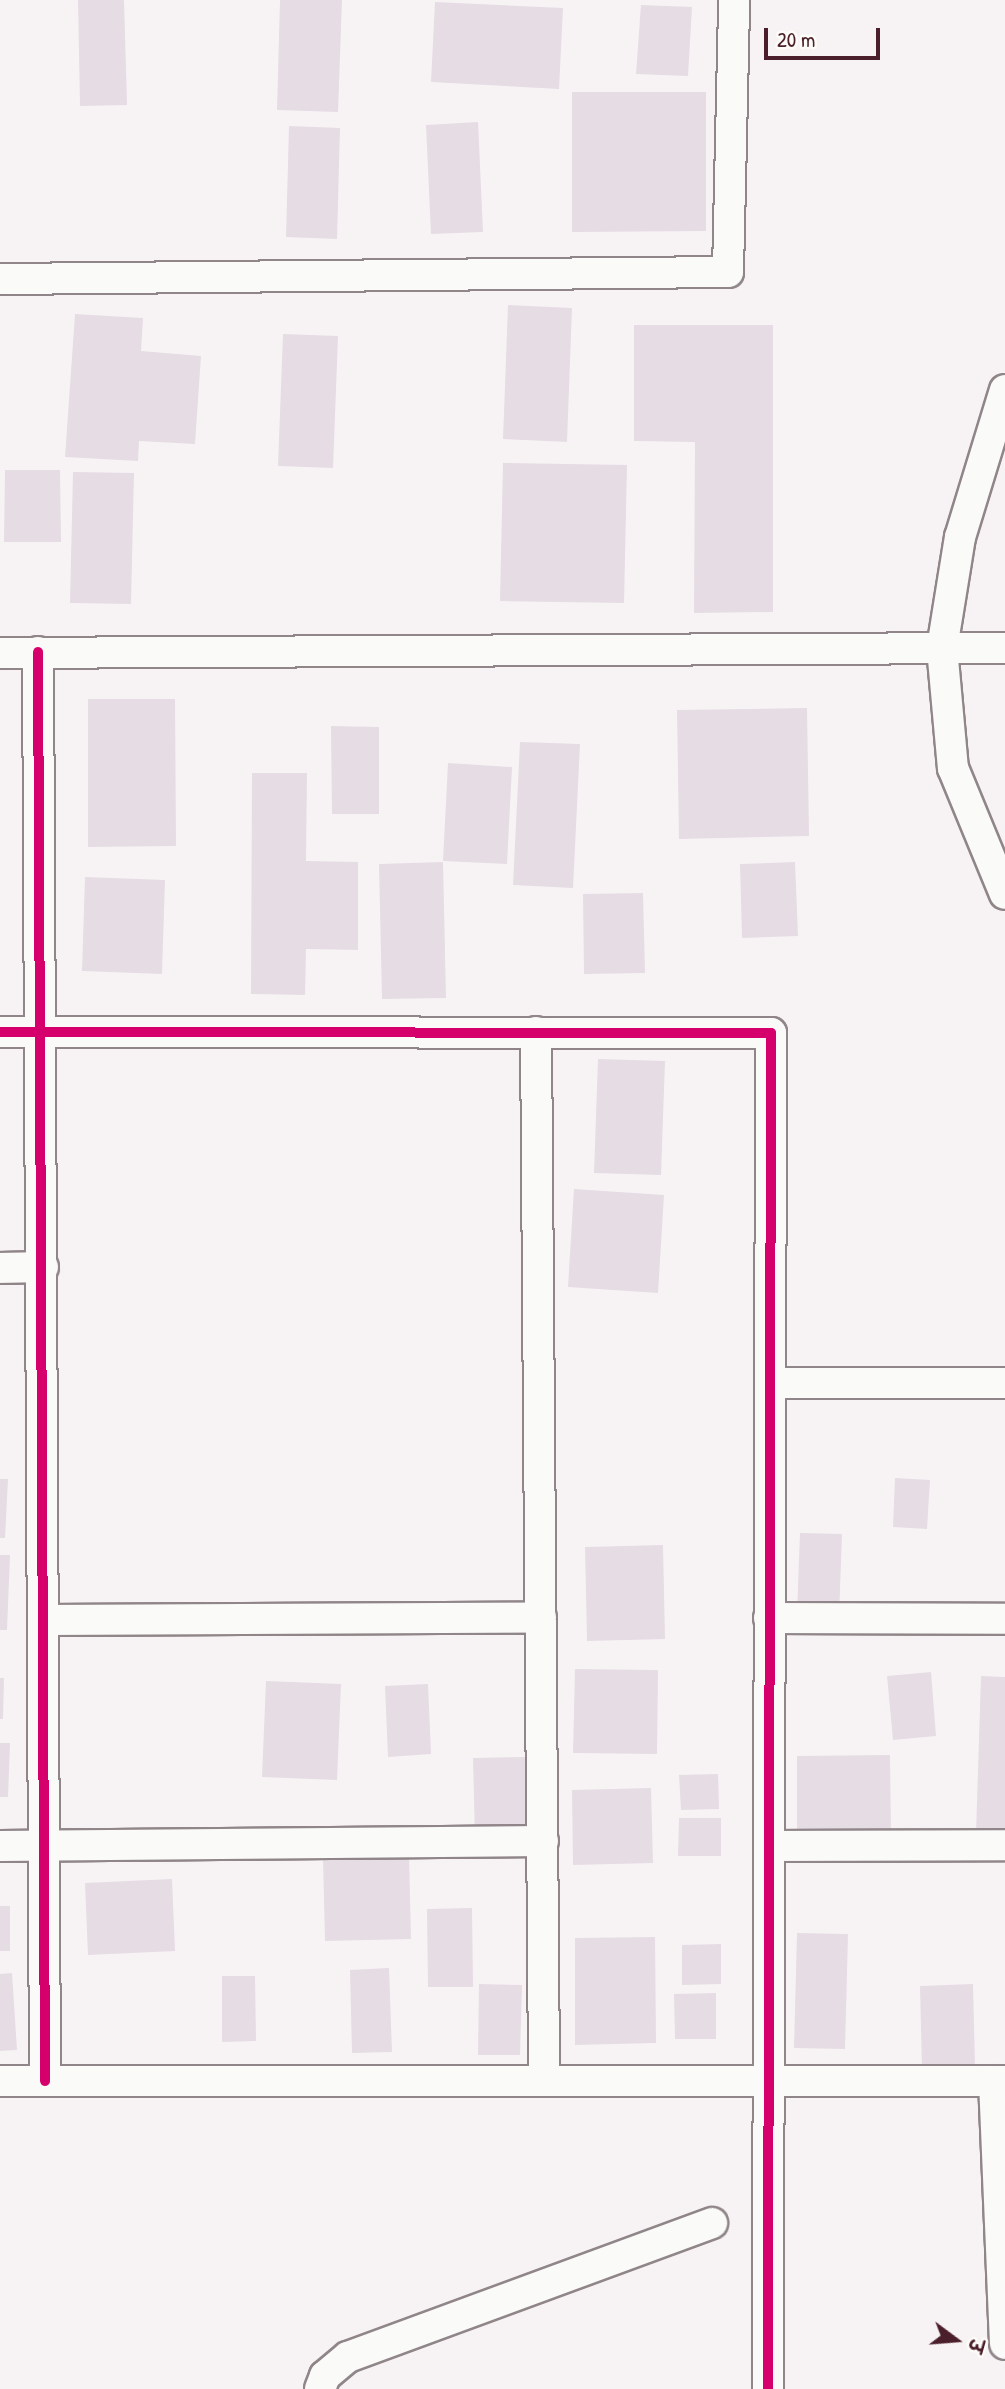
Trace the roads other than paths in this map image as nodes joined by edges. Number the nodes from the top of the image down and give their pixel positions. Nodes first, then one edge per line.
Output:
1 (734, 0) edge
2 (0, 279) edge
3 (1005, 390) edge
4 (942, 648) junction
5 (1005, 648) edge
6 (38, 652) junction
7 (0, 653) edge
8 (1005, 894) edge
9 (0, 1032) edge
10 (43, 1032) junction
11 (536, 1032) junction
12 (43, 1267) junction
13 (0, 1268) edge
14 (771, 1383) junction
15 (1005, 1383) edge
16 (541, 1617) junction
17 (769, 1618) junction
18 (44, 1619) junction
19 (1005, 1619) edge
20 (543, 1842) junction
21 (45, 1845) junction
22 (1005, 1845) edge
23 (0, 1846) edge
24 (769, 1846) junction
25 (0, 2081) edge
26 (45, 2081) junction
27 (544, 2081) junction
28 (768, 2081) junction
29 (999, 2081) edge
30 (712, 2223) dead end
31 (1005, 2344) edge
32 (320, 2389) edge
33 (768, 2389) edge

1 - 2 street
3 - 4 street
4 - 5 street
4 - 6 street
4 - 8 street
6 - 7 street
6 - 10 street
9 - 10 street
10 - 11 street
10 - 12 street
11 - 14 street
11 - 16 street
12 - 13 street
12 - 18 street
14 - 15 street
14 - 17 street
16 - 18 street
16 - 20 street
17 - 19 street
17 - 24 street
18 - 21 street
20 - 21 street
20 - 27 street
21 - 23 street
21 - 26 street
22 - 24 street
24 - 28 street
25 - 26 street
26 - 27 street
27 - 28 street
28 - 29 street
28 - 33 street
29 - 31 street
30 - 32 street

